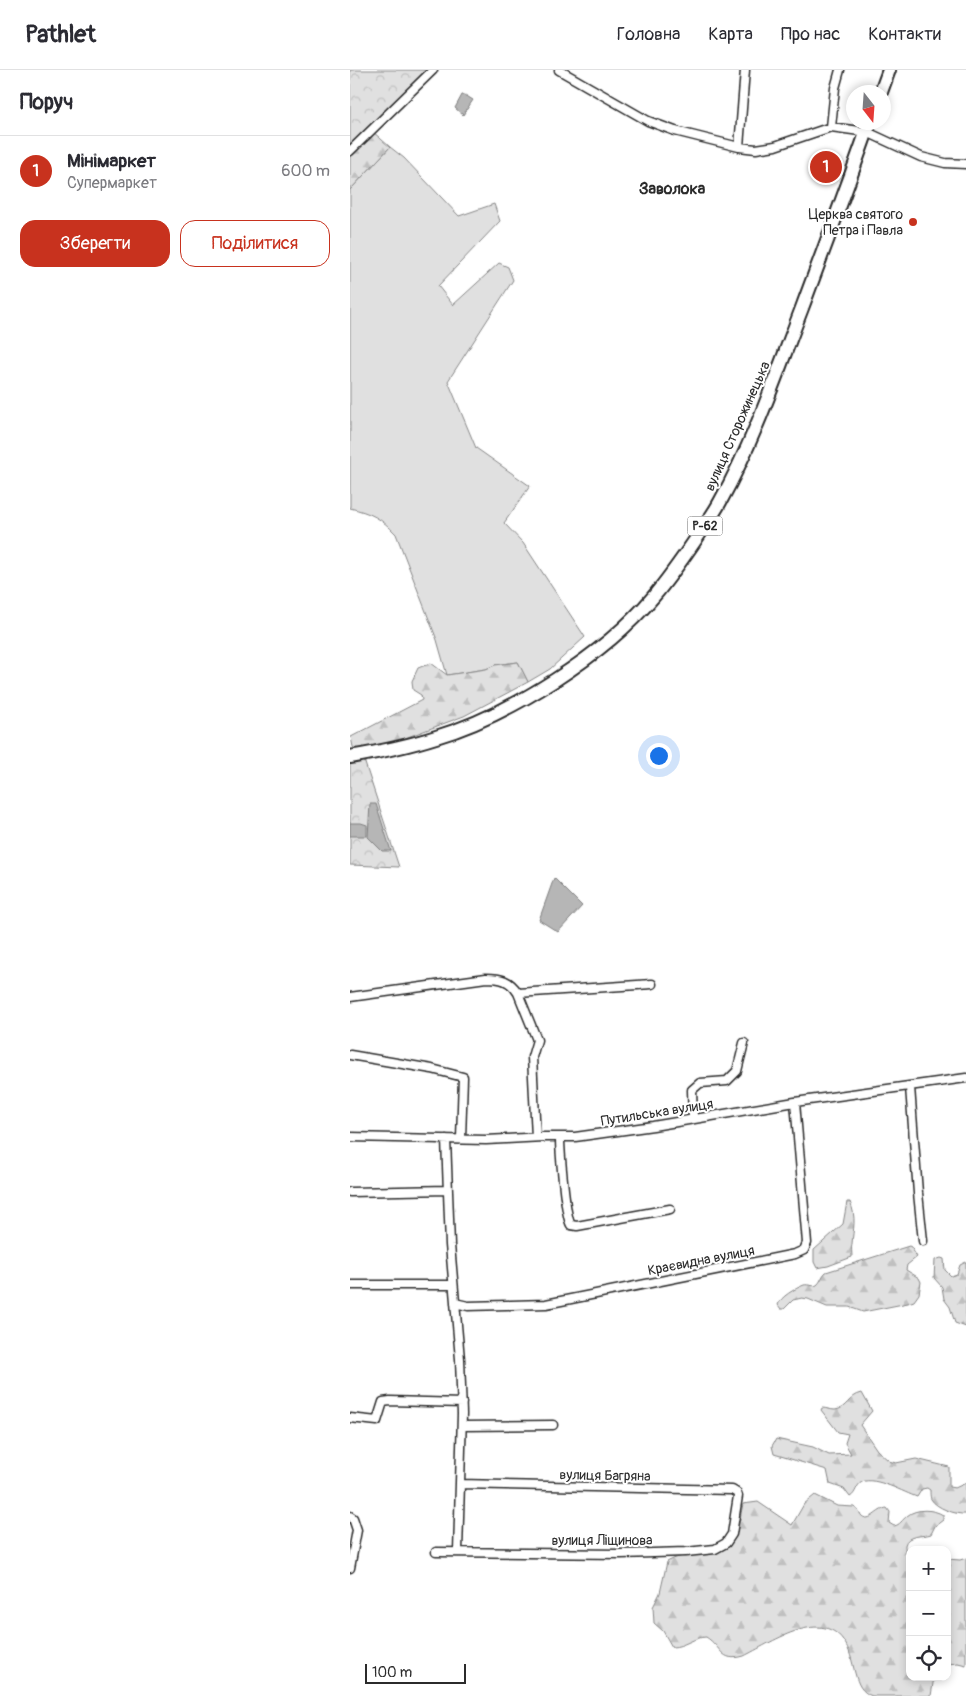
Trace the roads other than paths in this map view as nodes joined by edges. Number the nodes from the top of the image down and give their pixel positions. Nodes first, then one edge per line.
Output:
1 (433, 70) edge
2 (559, 70) edge
3 (745, 70) edge
4 (840, 70) edge
5 (889, 70) edge
6 (884, 85) edge
7 (831, 127) junction
8 (846, 127) edge
9 (867, 130) edge
10 (873, 130) edge
11 (739, 147) junction
12 (350, 151) edge
13 (966, 164) edge
14 (350, 757) edge
15 (652, 984) dead end
16 (518, 993) junction
17 (350, 997) edge
18 (744, 1044) dead end
19 (350, 1055) edge
20 (966, 1078) edge
21 (910, 1087) junction
22 (795, 1102) junction
23 (693, 1119) junction
24 (350, 1137) edge
25 (536, 1137) junction
26 (560, 1137) junction
27 (446, 1139) junction
28 (461, 1139) junction
29 (448, 1190) junction
30 (350, 1192) edge
31 (670, 1209) dead end
32 (923, 1241) dead end
33 (350, 1285) edge
34 (453, 1285) junction
35 (455, 1304) junction
36 (462, 1403) junction
37 (350, 1418) edge
38 (553, 1425) dead end
39 (462, 1426) junction
40 (460, 1484) junction
41 (736, 1504) joint
42 (350, 1516) edge
43 (436, 1552) dead end
44 (458, 1552) junction
45 (350, 1568) edge

1 - 12 street
2 - 11 street
3 - 11 street
4 - 7 street
5 - 6 main road
7 - 8 street
7 - 11 street
9 - 14 main road, вулиця Сторожинецька / Р-62
10 - 13 street
15 - 16 street
16 - 17 street
16 - 25 street
18 - 23 street
19 - 28 street
20 - 21 street, Путильська вулиця
21 - 22 street, Путильська вулиця
21 - 32 street
22 - 23 street, Путильська вулиця
22 - 35 street, Краєвидна вулиця
23 - 26 street, Путильська вулиця
24 - 27 street, Путильська вулиця
25 - 26 street, Путильська вулиця
25 - 28 street, Путильська вулиця
26 - 31 street
27 - 28 street, Путильська вулиця
27 - 29 street
29 - 30 street
29 - 34 street
33 - 34 street
34 - 35 street
35 - 36 street
36 - 37 street
36 - 39 street
38 - 39 street
39 - 40 street
40 - 41 street, вулиця Багряна
40 - 44 street
41 - 44 street, вулиця Ліщинова
42 - 45 street
43 - 44 street, вулиця Ліщинова

